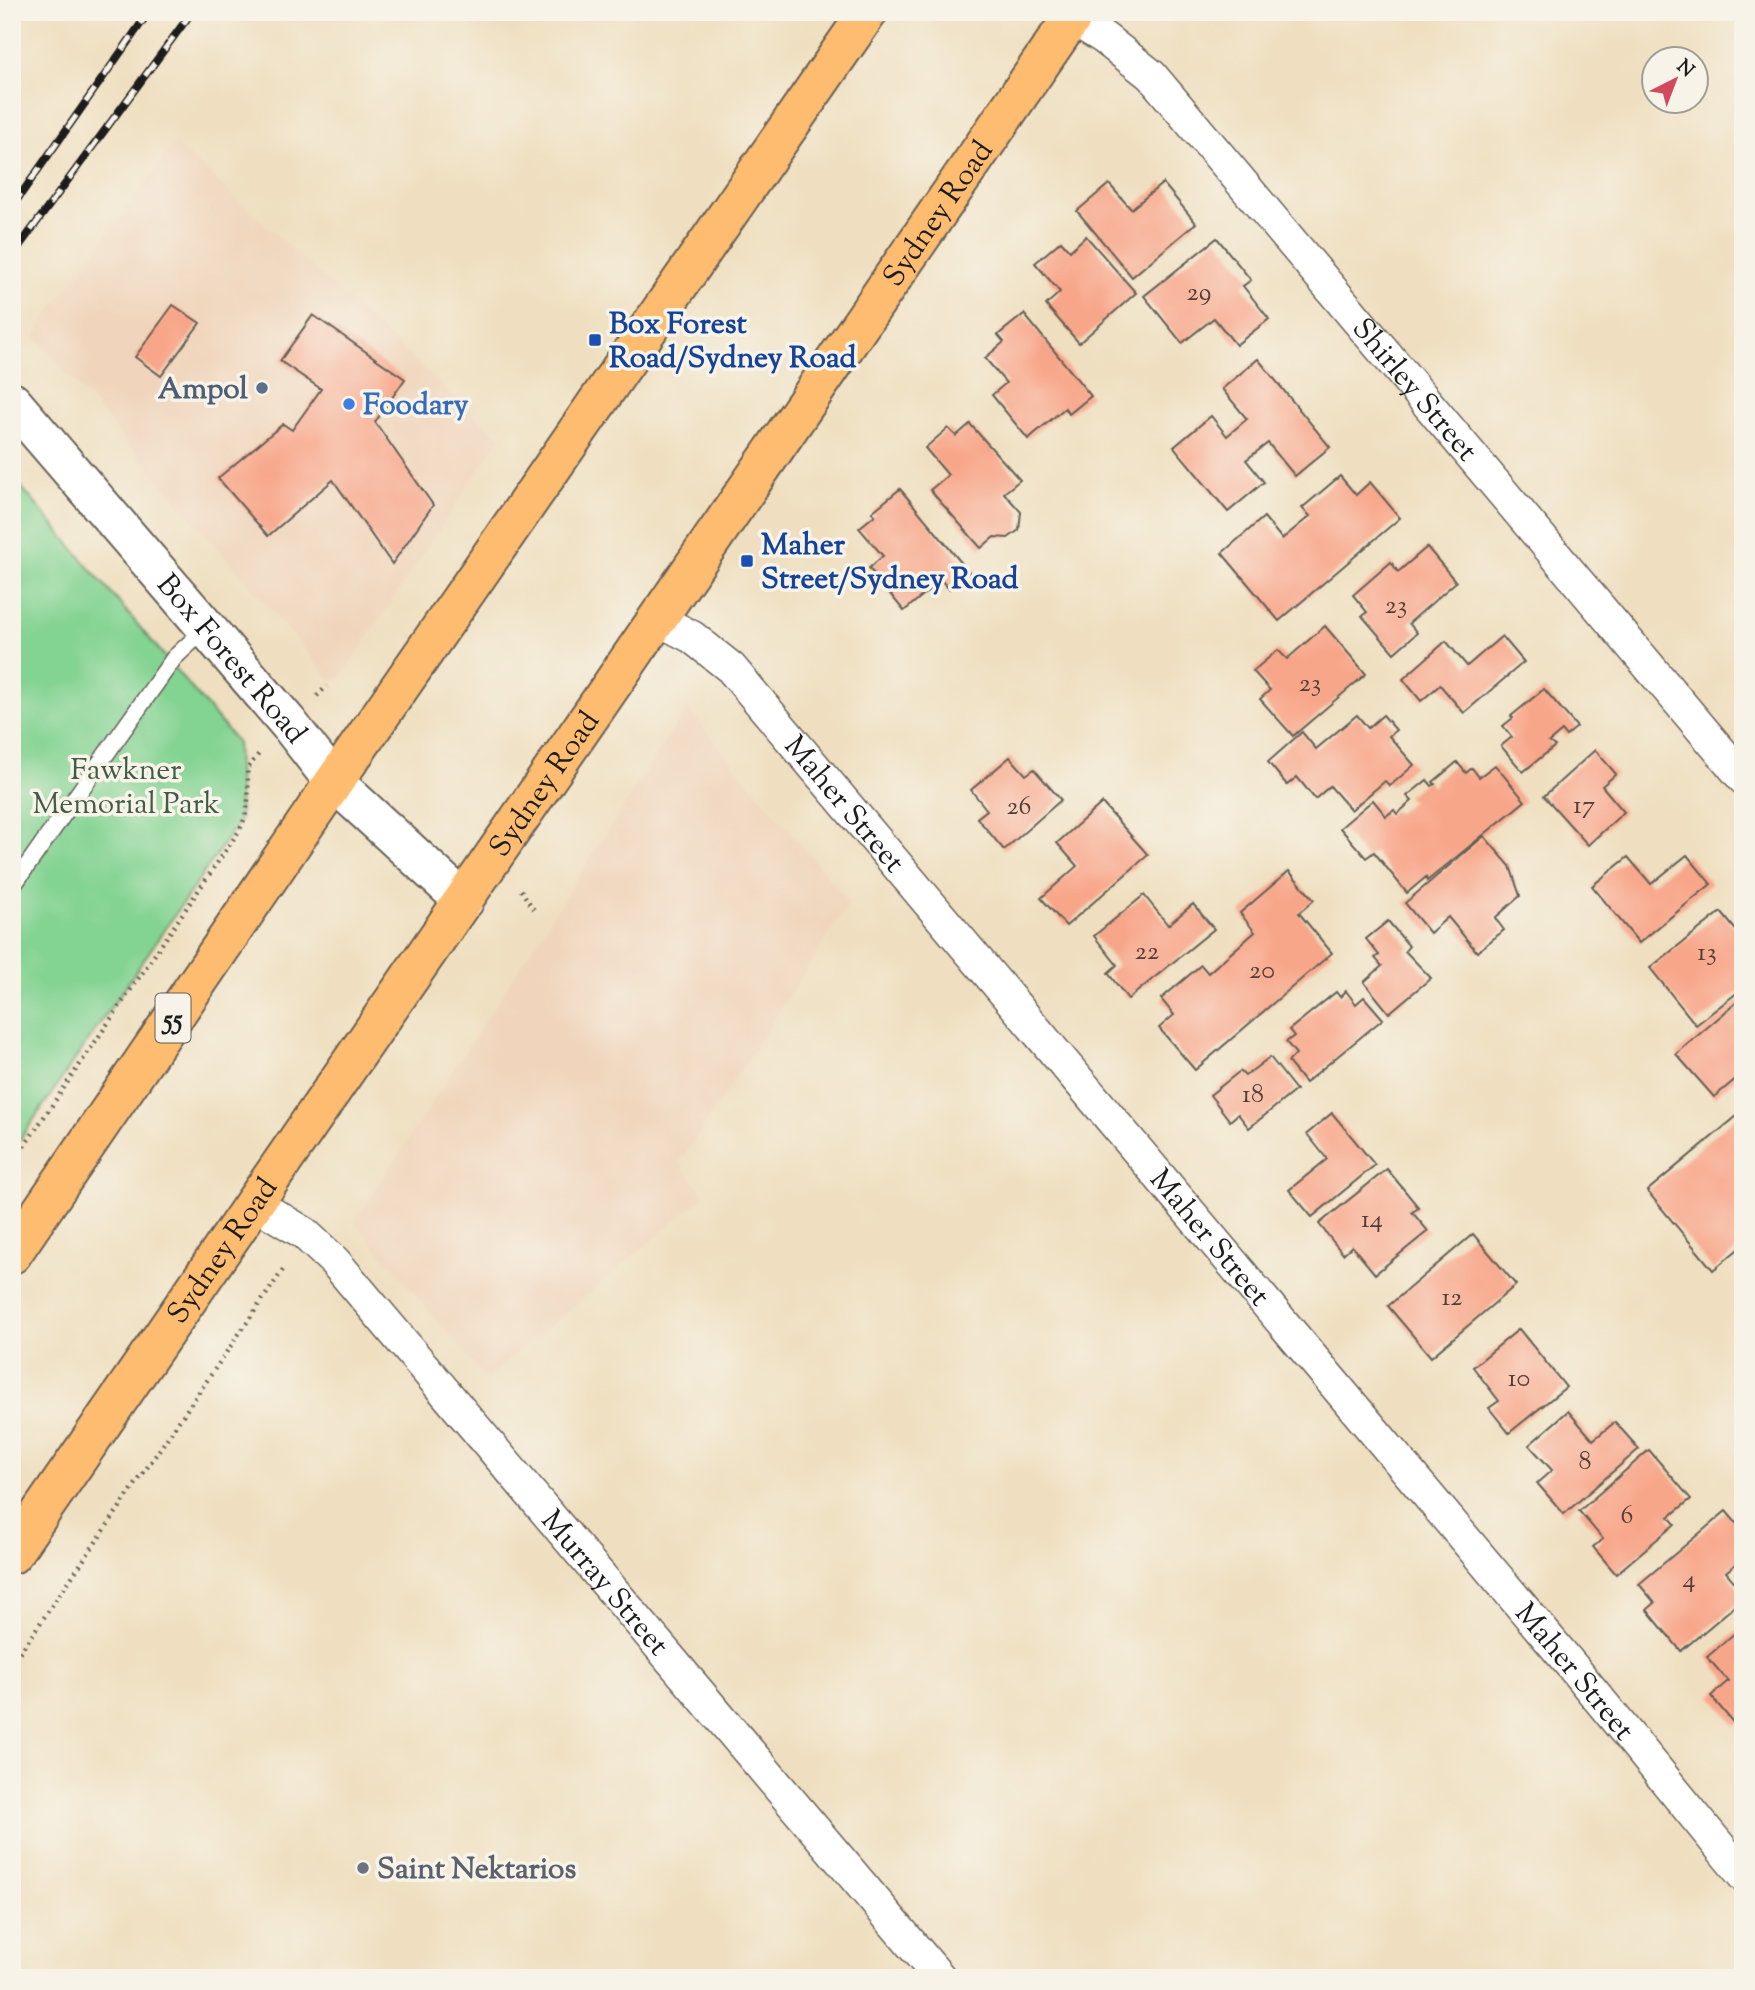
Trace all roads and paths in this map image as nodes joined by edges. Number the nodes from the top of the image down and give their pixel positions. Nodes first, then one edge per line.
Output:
1 (868, 12) edge
2 (1074, 15) edge
3 (12, 402) edge
4 (659, 620) junction
5 (206, 628) junction
6 (327, 685) dead end
7 (289, 724) junction
8 (1743, 778) edge
9 (334, 782) junction
10 (12, 887) edge
11 (464, 901) junction
12 (12, 1164) edge
13 (254, 1203) junction
14 (304, 1233) junction
15 (12, 1254) edge
16 (12, 1554) edge
17 (12, 1664) edge
18 (1743, 1875) edge
19 (940, 1978) edge

1 - 9 highway, 55
2 - 4 highway, Sydney Road
2 - 8 street, Shirley Street
3 - 5 street, Box Forest Road
4 - 11 highway, Sydney Road
4 - 18 street, Maher Street
5 - 7 street, Box Forest Road
5 - 10 lane
6 - 7 path
7 - 9 street, Box Forest Road
7 - 12 path
9 - 11 street, Box Forest Road
9 - 15 highway, 55
11 - 13 highway, Sydney Road
13 - 14 street, Murray Street
13 - 16 highway, Sydney Road
14 - 17 path
14 - 19 street, Murray Street

